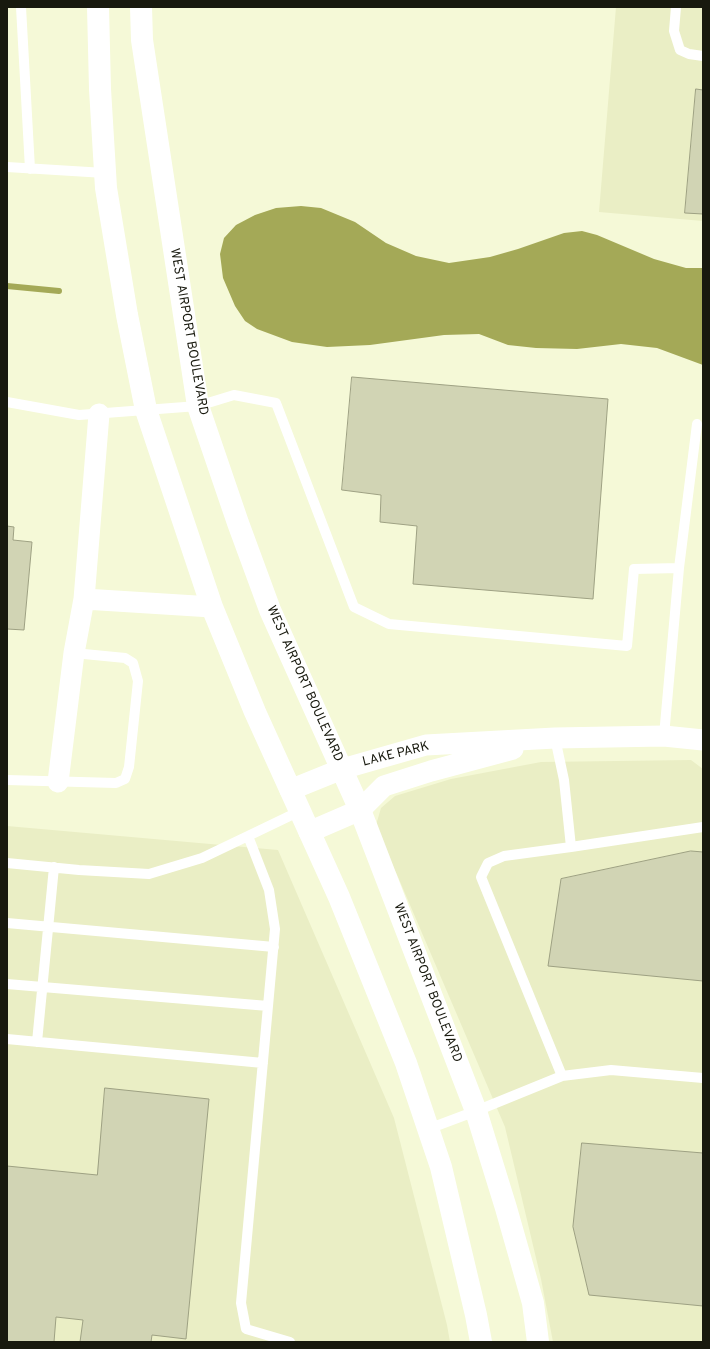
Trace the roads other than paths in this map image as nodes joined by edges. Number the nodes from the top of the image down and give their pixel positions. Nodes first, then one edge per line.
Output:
1 (21, 7) edge
2 (98, 7) edge
3 (141, 7) edge
4 (676, 7) edge
5 (703, 56) edge
6 (7, 168) edge
7 (30, 169) junction
8 (105, 173) junction
9 (7, 402) edge
10 (198, 406) junction
11 (146, 410) junction
12 (99, 414) junction
13 (697, 424) dead end
14 (679, 568) junction
15 (84, 599) junction
16 (212, 607) junction
17 (74, 653) junction
18 (664, 736) junction
19 (555, 738) junction
20 (703, 740) edge
21 (342, 769) junction
22 (7, 780) edge
23 (58, 782) junction
24 (290, 790) junction
25 (360, 810) junction
26 (300, 811) junction
27 (703, 827) edge
28 (309, 832) junction
29 (248, 836) junction
30 (570, 847) junction
31 (7, 863) edge
32 (54, 867) junction
33 (7, 923) edge
34 (48, 927) junction
35 (274, 947) junction
36 (7, 984) edge
37 (43, 987) junction
38 (268, 1006) junction
39 (7, 1039) edge
40 (37, 1042) junction
41 (263, 1063) junction
42 (562, 1076) junction
43 (703, 1078) edge
44 (476, 1111) junction
45 (428, 1128) junction
46 (290, 1342) edge
47 (481, 1342) edge
48 (538, 1342) edge

1 - 7 lane
2 - 8 main road
3 - 10 main road, WEST AIRPORT BOULEVARD
4 - 5 lane
6 - 7 lane
7 - 8 lane
8 - 11 main road
9 - 12 lane
10 - 11 lane
10 - 14 lane
10 - 21 main road, WEST AIRPORT BOULEVARD
11 - 12 lane
11 - 16 main road
12 - 15 street
13 - 14 lane
14 - 18 lane
15 - 16 street
15 - 17 street
16 - 24 main road
17 - 23 street
17 - 23 lane
18 - 19 street, LAKE PARK
18 - 20 street, LAKE PARK
19 - 21 street, LAKE PARK
19 - 25 street, LAKE PARK
19 - 30 lane
21 - 24 street, LAKE PARK
21 - 25 main road, WEST AIRPORT BOULEVARD
22 - 23 lane
24 - 26 main road
25 - 28 street, LAKE PARK
25 - 44 main road, WEST AIRPORT BOULEVARD
26 - 28 main road
26 - 29 lane
27 - 30 lane
28 - 45 main road
29 - 32 lane
29 - 35 lane
30 - 42 lane
31 - 32 lane
32 - 34 lane
33 - 34 lane
34 - 35 lane
34 - 37 lane
35 - 38 lane
36 - 37 lane
37 - 38 lane
37 - 40 lane
38 - 41 lane
39 - 40 lane
40 - 41 lane
41 - 46 lane
42 - 43 lane
42 - 44 lane
44 - 45 lane
44 - 48 main road, WEST AIRPORT BOULEVARD
45 - 47 main road

